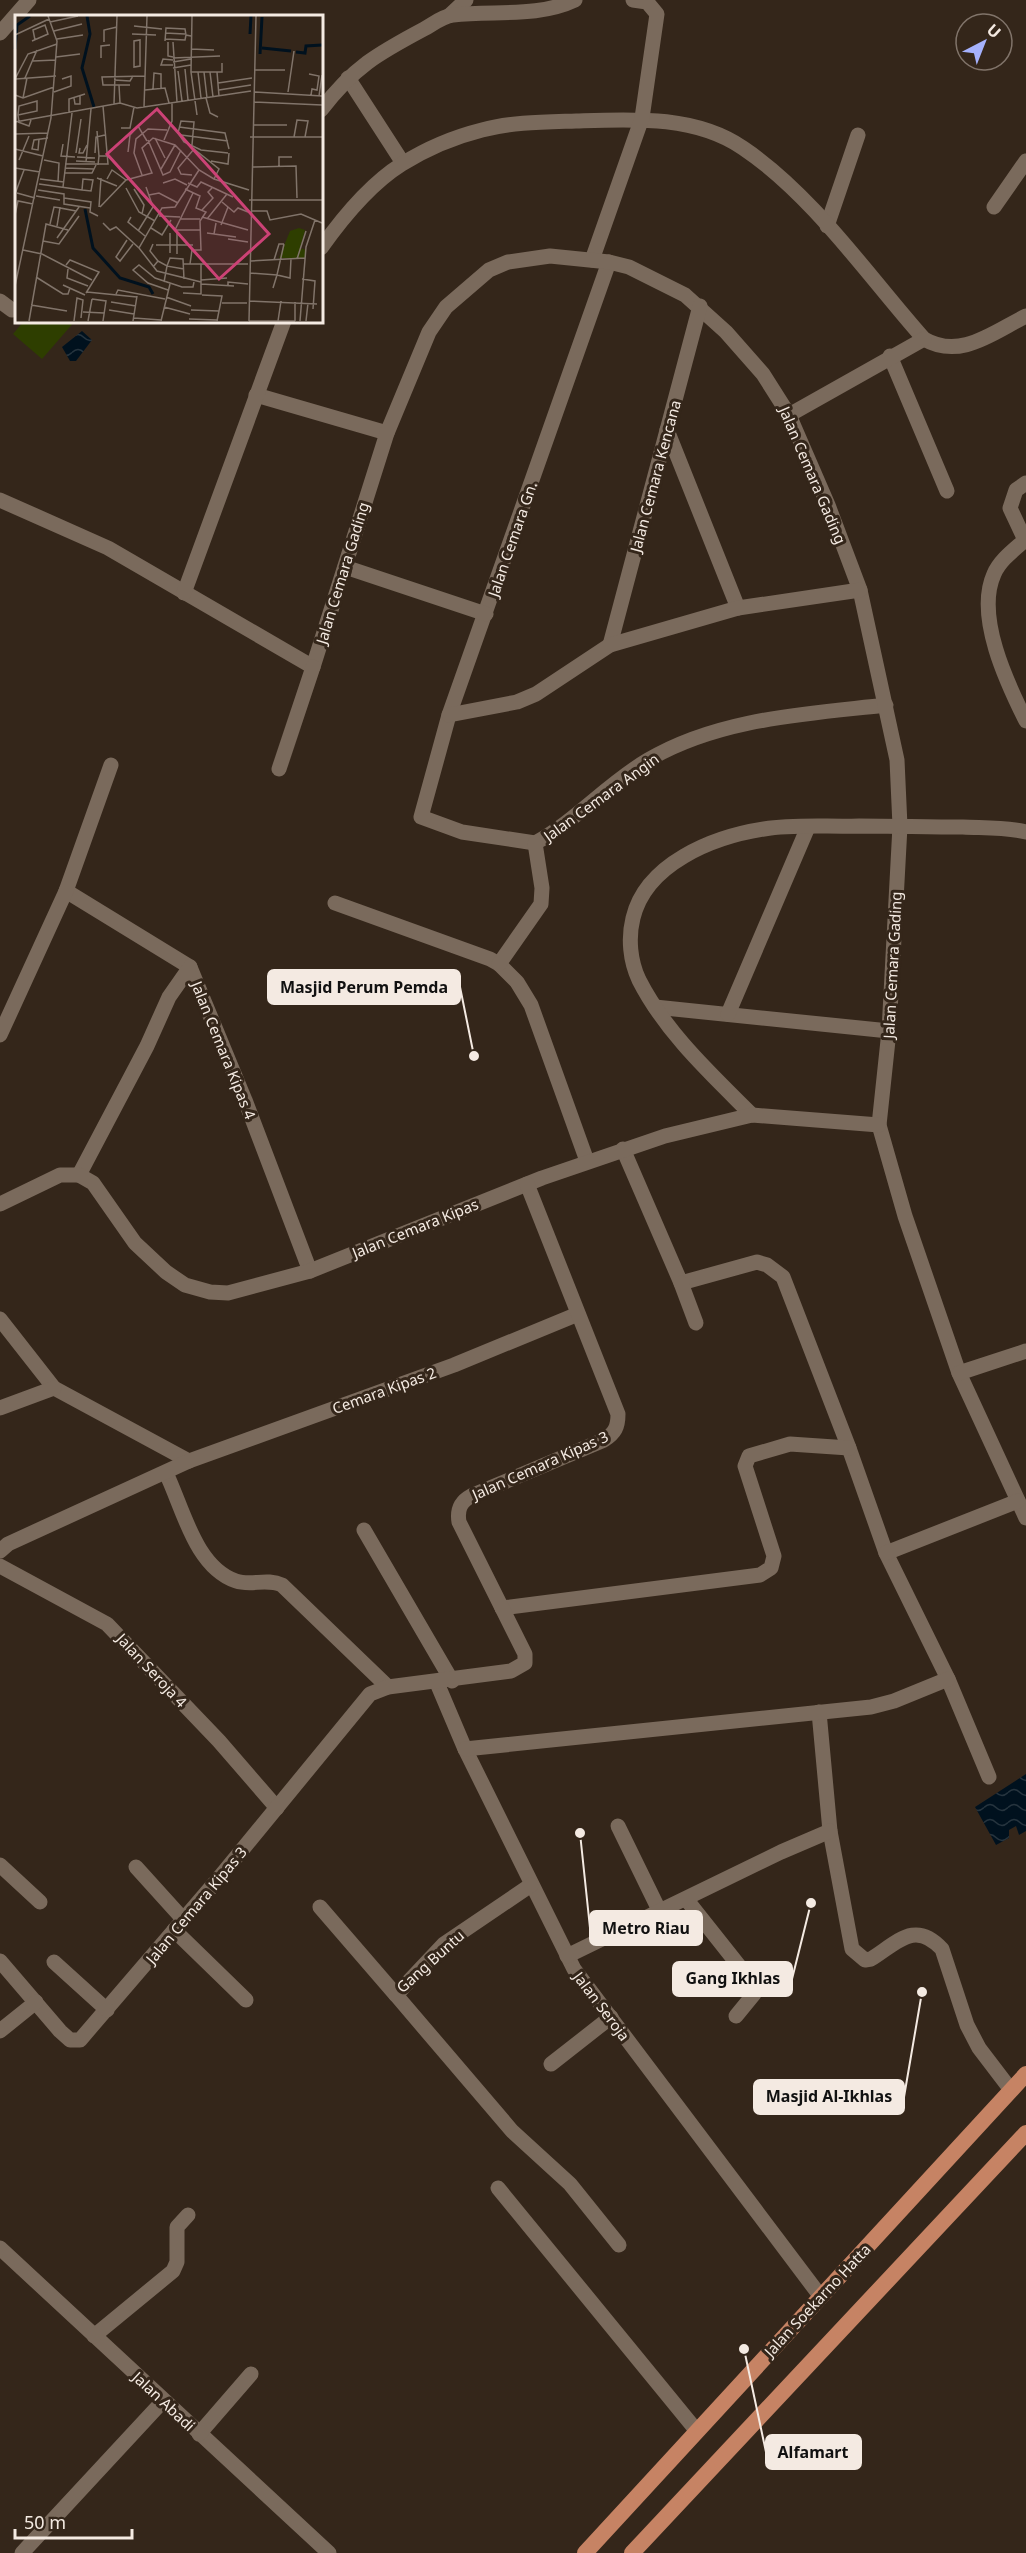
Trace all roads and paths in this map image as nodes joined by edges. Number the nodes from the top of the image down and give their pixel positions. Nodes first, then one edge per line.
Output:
1 (29, 0) edge
2 (466, 0) edge
3 (575, 0) edge
4 (633, 0) edge
5 (16, 15) edge
6 (450, 15) junction
7 (15, 16) edge
8 (0, 33) edge
9 (348, 78) junction
10 (322, 109) edge
11 (642, 118) junction
12 (858, 135) dead end
13 (1026, 160) edge
14 (401, 164) junction
15 (994, 207) dead end
16 (827, 226) junction
17 (322, 247) edge
18 (592, 260) junction
19 (609, 262) junction
20 (700, 306) junction
21 (1026, 316) edge
22 (284, 322) edge
23 (924, 339) junction
24 (890, 356) junction
25 (256, 395) junction
26 (789, 415) junction
27 (667, 430) junction
28 (387, 433) junction
29 (1026, 483) edge
30 (947, 491) dead end
31 (0, 500) edge
32 (1026, 541) edge
33 (345, 567) junction
34 (860, 590) junction
35 (184, 592) junction
36 (738, 608) junction
37 (486, 614) junction
38 (610, 645) junction
39 (313, 667) junction
40 (886, 705) junction
41 (449, 715) junction
42 (1026, 721) edge
43 (111, 765) dead end
44 (279, 769) dead end
45 (421, 817) joint
46 (900, 826) junction
47 (808, 827) junction
48 (1026, 832) edge
49 (535, 843) junction
50 (66, 891) junction
51 (335, 903) dead end
52 (500, 964) junction
53 (190, 967) junction
54 (655, 1007) junction
55 (728, 1014) junction
56 (889, 1031) junction
57 (0, 1035) edge
58 (752, 1115) junction
59 (879, 1125) junction
60 (623, 1149) junction
61 (587, 1161) junction
62 (79, 1175) junction
63 (527, 1184) junction
64 (0, 1204) edge
65 (310, 1270) junction
66 (681, 1283) junction
67 (578, 1314) junction
68 (0, 1319) edge
69 (696, 1323) dead end
70 (1026, 1351) edge
71 (959, 1373) junction
72 (54, 1388) junction
73 (0, 1408) edge
74 (849, 1448) junction
75 (189, 1461) junction
76 (166, 1473) junction
77 (1018, 1501) junction
78 (1026, 1518) edge
79 (364, 1530) dead end
80 (0, 1551) edge
81 (886, 1553) junction
82 (0, 1566) edge
83 (502, 1608) junction
84 (948, 1679) junction
85 (444, 1682) junction
86 (388, 1687) junction
87 (819, 1712) junction
88 (465, 1749) junction
89 (989, 1777) dead end
90 (277, 1808) junction
91 (618, 1826) dead end
92 (830, 1831) junction
93 (0, 1865) edge
94 (136, 1867) dead end
95 (531, 1885) junction
96 (686, 1899) junction
97 (40, 1902) dead end
98 (320, 1907) dead end
99 (660, 1912) junction
100 (179, 1925) junction
101 (567, 1956) junction
102 (0, 1961) edge
103 (54, 1962) dead end
104 (396, 1995) junction
105 (246, 2000) dead end
106 (36, 2002) junction
107 (107, 2010) junction
108 (736, 2016) dead end
109 (611, 2017) junction
110 (0, 2031) edge
111 (551, 2064) dead end
112 (1026, 2074) edge
113 (1011, 2090) junction
114 (1026, 2133) edge
115 (498, 2188) dead end
116 (188, 2215) dead end
117 (619, 2245) dead end
118 (0, 2248) edge
119 (821, 2297) junction
120 (94, 2336) junction
121 (251, 2374) dead end
122 (163, 2401) junction
123 (696, 2430) junction
124 (199, 2434) junction
125 (23, 2552) edge
126 (329, 2553) edge
127 (585, 2553) edge
128 (632, 2553) edge

1 - 5 street
2 - 6 street
3 - 6 street
4 - 11 street
6 - 9 street
7 - 8 street
9 - 10 street
9 - 14 street
11 - 14 street
11 - 16 street
11 - 18 street
12 - 16 street
13 - 15 street
14 - 17 street
16 - 23 street
18 - 19 street, Jalan Cemara Gading
18 - 28 street, Jalan Cemara Gading
19 - 20 street, Jalan Cemara Gading
19 - 37 street, Jalan Cemara Gn.
20 - 26 street, Jalan Cemara Gading
20 - 27 street, Jalan Cemara Kencana
21 - 23 street
22 - 25 street
23 - 24 street
24 - 26 street
24 - 30 street
25 - 28 street
25 - 35 street
26 - 34 street, Jalan Cemara Gading
27 - 36 street
27 - 38 street, Jalan Cemara Kencana
28 - 33 street, Jalan Cemara Gading
29 - 32 street
31 - 35 street, Jalan Cemara Gading
32 - 42 street
33 - 37 street
33 - 39 street, Jalan Cemara Gading
34 - 36 street
34 - 40 street, Jalan Cemara Gading
35 - 39 street, Jalan Cemara Gading
36 - 38 street
37 - 41 street, Jalan Cemara Gn.
38 - 41 street
39 - 44 street
40 - 46 street, Jalan Cemara Gading
40 - 49 street, Jalan Cemara Angin
41 - 45 street, Jalan Cemara Gn.
43 - 50 street
45 - 49 street, Jalan Cemara Angin
46 - 47 street
46 - 48 street
46 - 56 street, Jalan Cemara Gading
47 - 54 street
47 - 55 street
49 - 52 street
50 - 53 street, Jalan Cemara Kipas 4
50 - 57 street
51 - 52 street
52 - 61 street
53 - 62 street
53 - 65 street, Jalan Cemara Kipas 4
54 - 55 street
54 - 58 street
55 - 56 street
56 - 59 street, Jalan Cemara Gading
58 - 59 street, Jalan Cemara Kipas
58 - 60 street, Jalan Cemara Kipas
59 - 71 street, Jalan Cemara Gading
60 - 61 street, Jalan Cemara Kipas
60 - 66 street
61 - 63 street, Jalan Cemara Kipas
62 - 64 street
62 - 65 street, Jalan Cemara Kipas
63 - 65 street, Jalan Cemara Kipas
63 - 67 street, Jalan Cemara Kipas 3
66 - 69 street
66 - 74 street
67 - 75 street, Cemara Kipas 2
67 - 83 street, Jalan Cemara Kipas 3
68 - 72 street
70 - 71 street
71 - 77 street, Jalan Cemara Gading
72 - 73 street
72 - 75 street
74 - 81 street
74 - 83 street
75 - 76 street
76 - 80 street
76 - 86 street
77 - 78 street, Jalan Cemara Gading
77 - 81 street
79 - 85 street, Jalan Seroja
81 - 84 street
82 - 90 street, Jalan Seroja 4
83 - 85 street, Jalan Cemara Kipas 3
84 - 87 street
84 - 89 street
85 - 86 street, Jalan Cemara Kipas 3
85 - 88 street, Jalan Seroja
86 - 90 street, Jalan Cemara Kipas 3
87 - 88 street
87 - 92 street
88 - 95 street, Jalan Seroja
90 - 100 street, Jalan Cemara Kipas 3
91 - 99 street
92 - 96 street
92 - 113 street
93 - 97 street
94 - 100 street
95 - 101 street, Jalan Seroja
95 - 104 street, Gang Buntu
96 - 99 street
96 - 108 street
98 - 104 street, Gang Buntu
99 - 101 street
100 - 105 street
100 - 107 street, Jalan Cemara Kipas 3
101 - 109 street, Jalan Seroja
102 - 106 street, Jalan Cemara Kipas 3
103 - 107 street
104 - 117 street
106 - 107 street, Jalan Cemara Kipas 3
106 - 110 street
109 - 111 street
109 - 119 street, Jalan Seroja
112 - 113 main road, Jalan Soekarno Hatta
113 - 119 main road, Jalan Soekarno Hatta
114 - 128 main road
115 - 123 street
116 - 120 street
118 - 120 street, Jalan Abadi
119 - 123 main road, Jalan Soekarno Hatta
120 - 122 street, Jalan Abadi
121 - 124 street
122 - 124 street, Jalan Abadi
122 - 125 street
123 - 127 main road, Jalan Soekarno Hatta
124 - 126 street, Jalan Abadi

